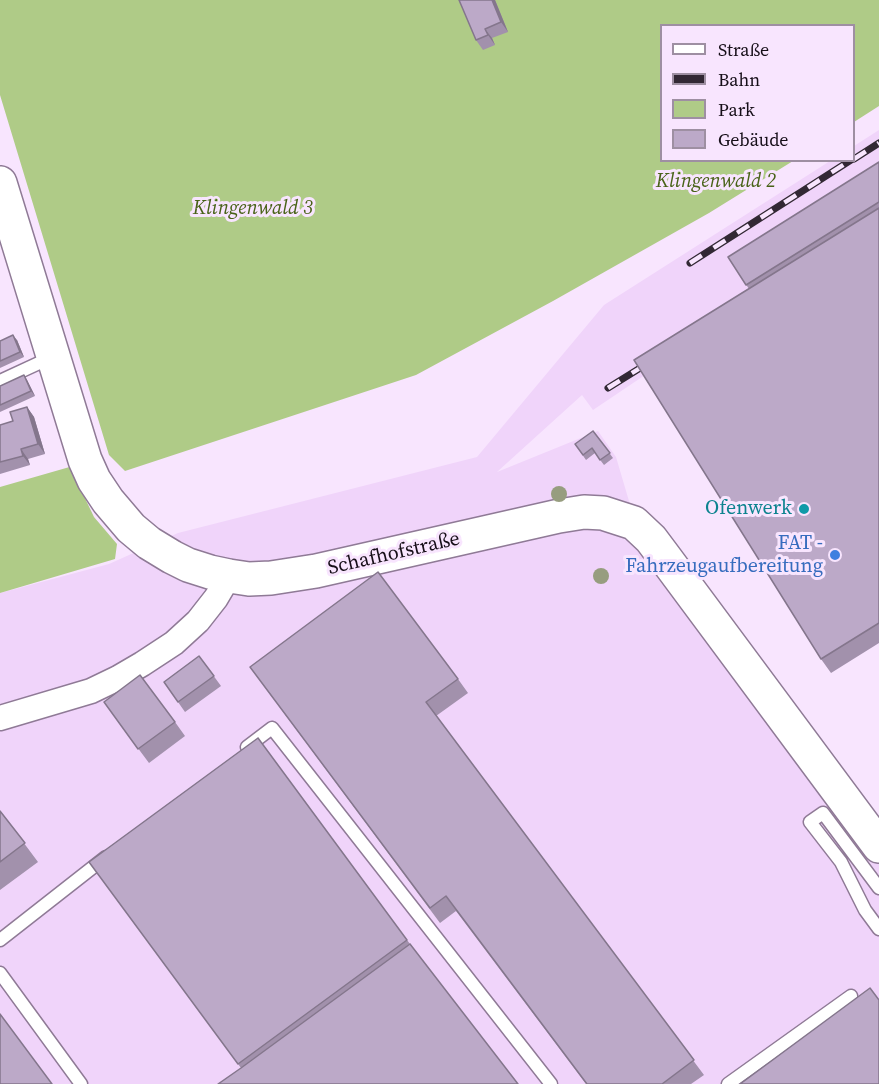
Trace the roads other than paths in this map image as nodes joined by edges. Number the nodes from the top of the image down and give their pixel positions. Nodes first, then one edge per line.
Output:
1 (0, 184) edge
2 (53, 357) junction
3 (0, 381) edge
4 (229, 576) junction
5 (0, 718) edge
6 (234, 757) edge
7 (879, 846) edge
8 (112, 852) edge
9 (879, 888) edge
10 (879, 929) edge
11 (0, 940) edge
12 (0, 973) edge
13 (851, 996) dead end
14 (81, 1084) edge
15 (551, 1084) edge
16 (728, 1084) edge

1 - 2 street, Schafhofstraße
2 - 3 lane
2 - 4 street, Schafhofstraße
4 - 5 street
4 - 7 street, Schafhofstraße
6 - 15 lane
8 - 11 lane
9 - 10 lane
12 - 14 lane
13 - 16 lane

